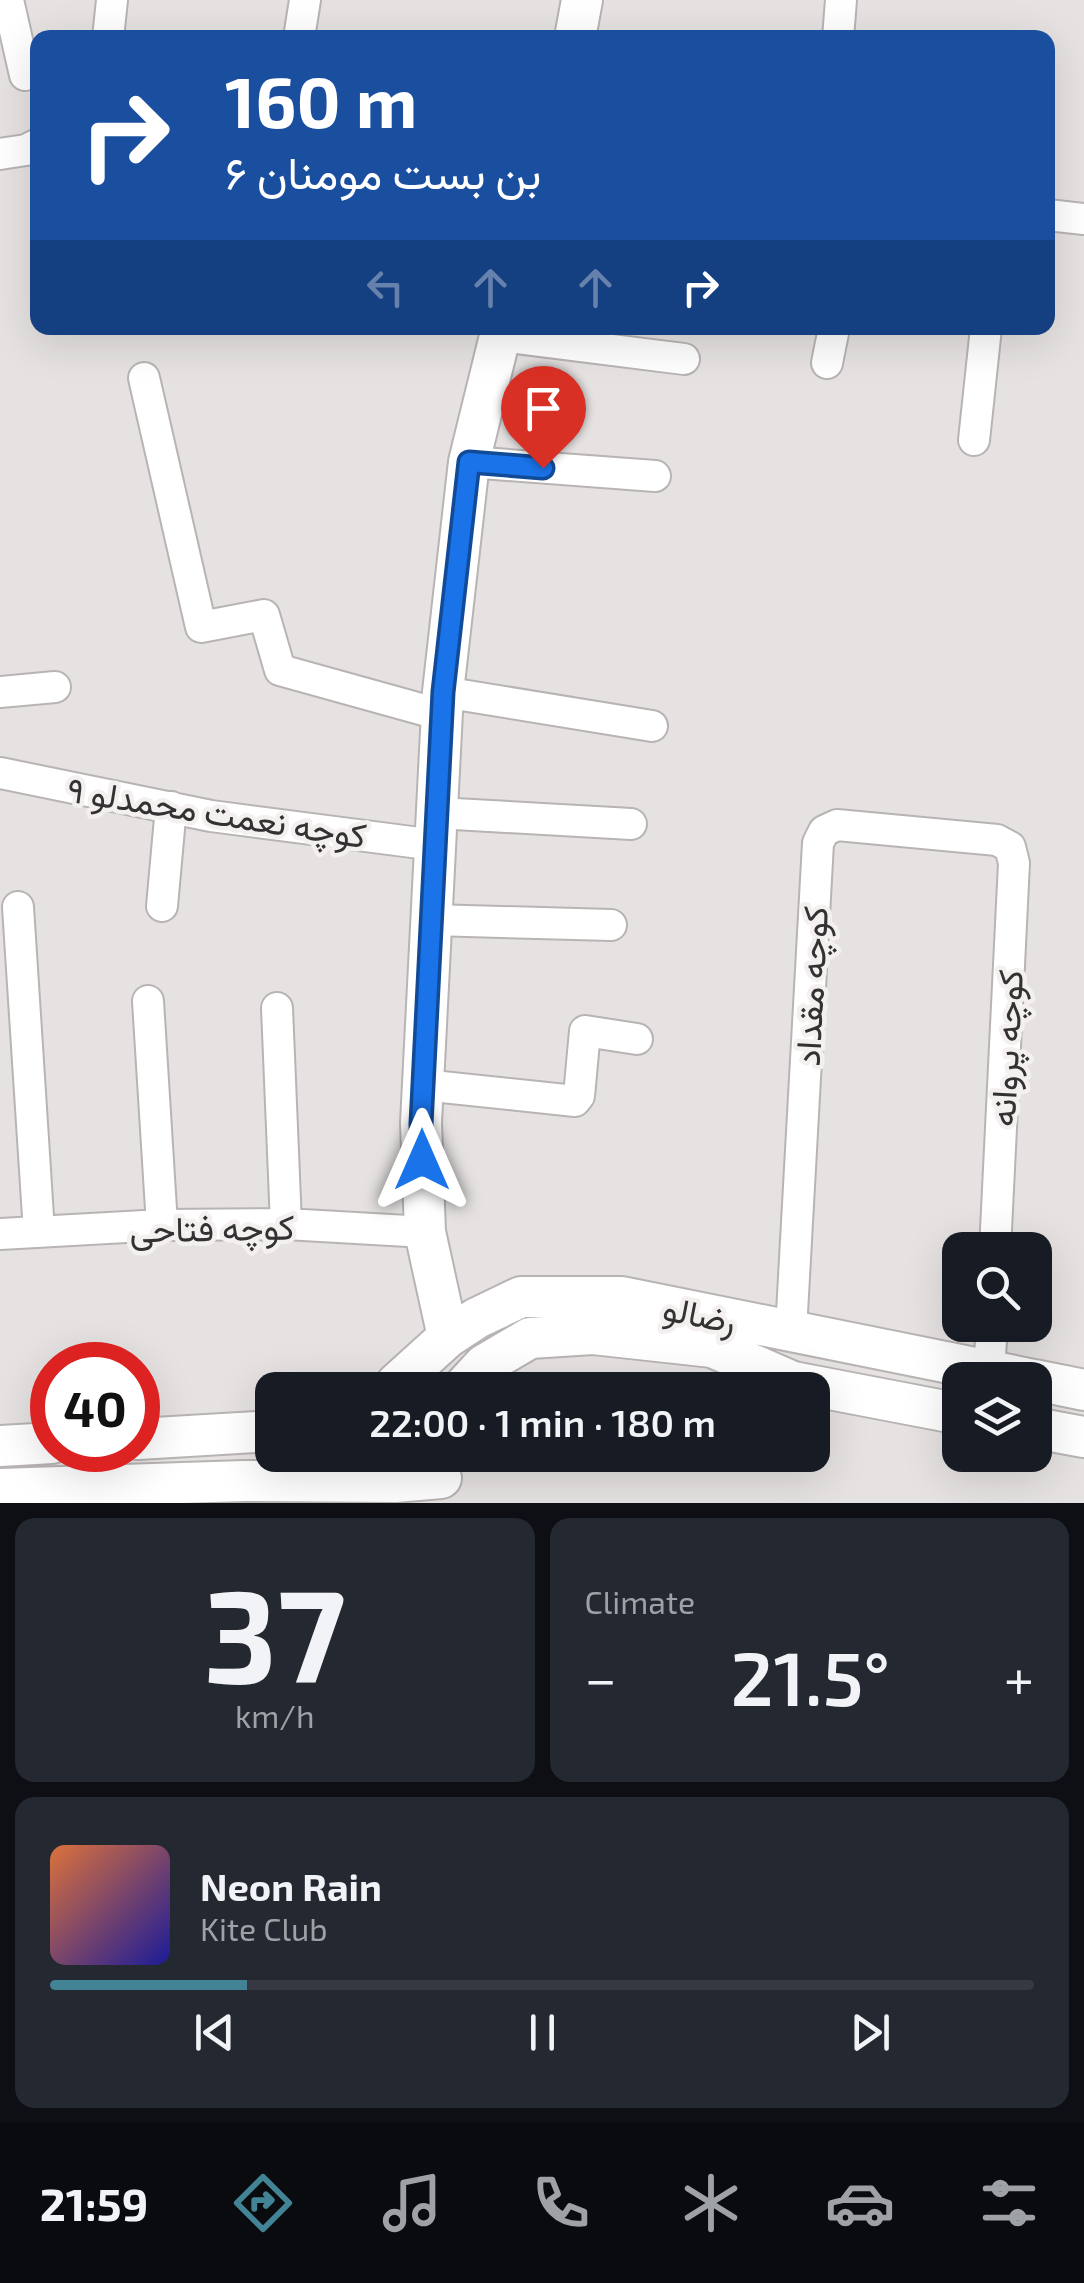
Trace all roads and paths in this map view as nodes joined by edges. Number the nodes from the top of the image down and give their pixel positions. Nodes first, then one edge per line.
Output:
1 (8, 0) edge
2 (112, 0) edge
3 (305, 0) edge
4 (582, 0) edge
5 (841, 0) edge
6 (109, 30) edge
7 (300, 30) edge
8 (576, 30) edge
9 (839, 30) edge
10 (26, 75) dead end
11 (30, 148) edge
12 (0, 154) edge
13 (1055, 216) edge
14 (1084, 219) edge
15 (500, 335) edge
16 (521, 335) edge
17 (833, 335) edge
18 (985, 335) edge
19 (684, 359) dead end
20 (827, 363) dead end
21 (144, 378) dead end
22 (974, 440) dead end
23 (469, 462) junction
24 (655, 476) dead end
25 (55, 687) dead end
26 (0, 692) edge
27 (442, 704) junction
28 (652, 726) dead end
29 (0, 773) edge
30 (171, 807) junction
31 (631, 824) dead end
32 (436, 829) junction
33 (1010, 846) joint
34 (162, 906) dead end
35 (18, 907) dead end
36 (432, 920) junction
37 (611, 924) dead end
38 (148, 1001) dead end
39 (278, 1008) dead end
40 (637, 1040) dead end
41 (424, 1085) junction
42 (286, 1224) junction
43 (162, 1226) junction
44 (38, 1232) junction
45 (425, 1232) junction
46 (996, 1232) edge
47 (0, 1234) edge
48 (791, 1332) junction
49 (448, 1337) junction
50 (943, 1362) edge
51 (409, 1372) edge
52 (478, 1372) edge
53 (770, 1372) edge
54 (1052, 1384) edge
55 (830, 1389) edge
56 (1084, 1390) edge
57 (942, 1411) edge
58 (1052, 1431) edge
59 (255, 1432) edge
60 (1084, 1437) edge
61 (160, 1438) edge
62 (30, 1445) edge
63 (0, 1446) edge
64 (442, 1479) edge
65 (396, 1480) edge
66 (0, 1489) edge
67 (274, 1492) edge

1 - 10 street
2 - 6 street
3 - 7 street
4 - 8 street
5 - 9 street
11 - 12 street
13 - 14 street
15 - 23 street
16 - 19 street
17 - 20 street
18 - 22 street
21 - 27 street
23 - 24 street
23 - 27 street
25 - 26 street
27 - 28 street
27 - 32 street
29 - 30 street, کوچه نعمت محمدلو ۹
30 - 32 street, کوچه نعمت محمدلو ۹
30 - 34 street
31 - 32 street, کوچه نعمت محمدلو ۹
32 - 36 street
33 - 46 street, کوچه پروانه
33 - 48 street, کوچه مقداد
35 - 44 street
36 - 37 street
36 - 41 street
38 - 43 street
39 - 42 street
40 - 41 street
41 - 45 street
42 - 43 street, کوچه فتاحی
42 - 45 street, کوچه فتاحی
43 - 44 street, کوچه فتاحی
44 - 47 street, کوچه فتاحی
45 - 49 street
48 - 49 street, رضالو
48 - 50 street, رضالو
49 - 51 street, رضالو
52 - 53 street, رضالو
54 - 56 street, رضالو
55 - 57 street, رضالو
58 - 60 street
59 - 61 street
62 - 63 street
64 - 65 street
65 - 67 street
66 - 67 street

